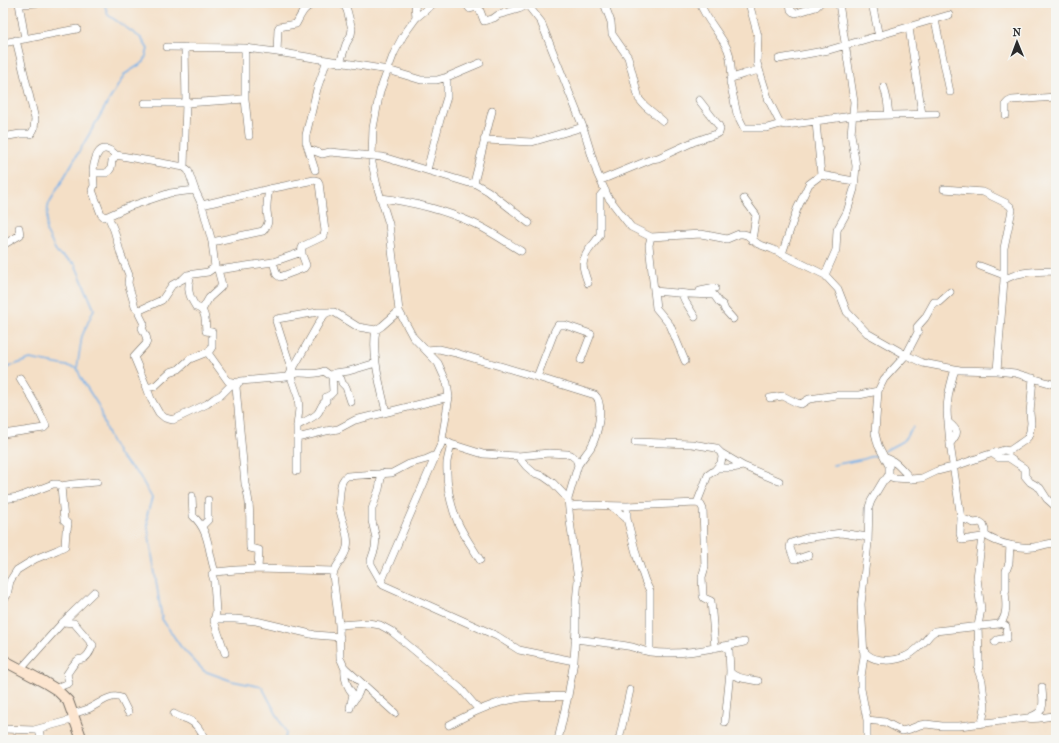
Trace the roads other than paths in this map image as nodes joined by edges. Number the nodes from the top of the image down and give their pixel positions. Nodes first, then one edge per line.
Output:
1 (36, 3) edge
2 (315, 3) edge
3 (343, 3) edge
4 (415, 3) edge
5 (434, 3) edge
6 (465, 3) edge
7 (604, 3) edge
8 (700, 3) edge
9 (749, 3) edge
10 (790, 3) edge
11 (820, 3) edge
12 (839, 3) edge
13 (872, 3) edge
14 (528, 4) edge
15 (19, 5) edge
16 (948, 16) dead end
17 (416, 18) junction
18 (935, 20) junction
19 (908, 28) junction
20 (77, 29) dead end
21 (879, 36) junction
22 (25, 39) junction
23 (16, 40) junction
24 (3, 43) edge
25 (846, 46) junction
26 (167, 47) dead end
27 (186, 47) junction
28 (245, 48) junction
29 (276, 52) junction
30 (780, 59) dead end
31 (327, 60) junction
32 (340, 63) junction
33 (480, 63) dead end
34 (388, 70) junction
35 (759, 70) junction
36 (447, 77) junction
37 (732, 78) junction
38 (884, 87) dead end
39 (950, 92) dead end
40 (1056, 97) edge
41 (245, 99) junction
42 (699, 100) dead end
43 (145, 103) dead end
44 (186, 103) junction
45 (492, 111) dead end
46 (922, 114) junction
47 (936, 114) dead end
48 (889, 115) junction
49 (1006, 115) dead end
50 (852, 116) junction
51 (663, 121) dead end
52 (816, 122) junction
53 (781, 124) junction
54 (582, 127) junction
55 (249, 136) dead end
56 (3, 138) edge
57 (484, 140) junction
58 (309, 149) junction
59 (322, 154) junction
60 (116, 155) junction
61 (372, 156) junction
62 (184, 167) junction
63 (93, 170) junction
64 (315, 170) junction
65 (427, 170) junction
66 (821, 175) junction
67 (314, 180) junction
68 (601, 180) junction
69 (854, 181) junction
70 (474, 183) junction
71 (944, 188) dead end
72 (269, 189) junction
73 (195, 190) junction
74 (605, 190) junction
75 (381, 198) junction
76 (744, 199) dead end
77 (202, 205) junction
78 (108, 216) junction
79 (529, 223) dead end
80 (19, 228) dead end
81 (651, 237) junction
82 (752, 240) junction
83 (212, 242) junction
84 (3, 245) edge
85 (521, 251) dead end
86 (302, 252) junction
87 (782, 254) junction
88 (273, 262) junction
89 (980, 266) dead end
90 (217, 268) junction
91 (1056, 271) edge
92 (191, 274) junction
93 (825, 275) junction
94 (1004, 277) junction
95 (588, 283) dead end
96 (715, 288) dead end
97 (654, 291) junction
98 (950, 292) dead end
99 (685, 294) junction
100 (202, 310) junction
101 (139, 311) junction
102 (399, 311) junction
103 (330, 312) junction
104 (695, 317) dead end
105 (733, 319) dead end
106 (376, 330) junction
107 (426, 350) junction
108 (208, 353) junction
109 (906, 355) junction
110 (581, 360) dead end
111 (685, 361) dead end
112 (376, 363) junction
113 (954, 369) junction
114 (997, 371) junction
115 (291, 373) junction
116 (332, 375) junction
117 (537, 377) junction
118 (20, 378) dead end
119 (1033, 378) junction
120 (235, 383) junction
121 (1056, 385) edge
122 (147, 388) junction
123 (878, 391) junction
124 (449, 397) junction
125 (770, 398) dead end
126 (351, 402) dead end
127 (386, 412) junction
128 (297, 426) junction
129 (3, 434) edge
130 (297, 438) junction
131 (443, 440) junction
132 (635, 442) dead end
133 (451, 444) junction
134 (721, 453) junction
135 (993, 454) junction
136 (436, 455) junction
137 (504, 455) junction
138 (518, 456) junction
139 (885, 458) junction
140 (578, 465) junction
141 (526, 466) junction
142 (743, 466) junction
143 (953, 467) junction
144 (717, 468) junction
145 (297, 471) dead end
146 (382, 473) junction
147 (888, 476) junction
148 (911, 479) junction
149 (779, 481) dead end
150 (97, 482) dead end
151 (61, 486) junction
152 (192, 496) dead end
153 (568, 498) junction
154 (3, 499) edge
155 (208, 500) dead end
156 (697, 504) junction
157 (569, 506) junction
158 (611, 506) junction
159 (626, 506) junction
160 (1056, 507) edge
161 (961, 518) junction
162 (627, 519) junction
163 (202, 526) junction
164 (983, 536) junction
165 (868, 538) junction
166 (1056, 543) edge
167 (1010, 545) junction
168 (809, 555) dead end
169 (480, 560) dead end
170 (258, 569) junction
171 (334, 571) junction
172 (215, 572) junction
173 (381, 583) junction
174 (94, 592) dead end
175 (3, 602) edge
176 (214, 619) junction
177 (63, 622) junction
178 (1002, 623) junction
179 (339, 625) junction
180 (978, 626) junction
181 (340, 637) junction
182 (575, 639) junction
183 (744, 642) dead end
184 (995, 642) dead end
185 (724, 646) junction
186 (715, 648) junction
187 (863, 650) junction
188 (650, 652) junction
189 (225, 653) dead end
190 (3, 660) edge
191 (574, 661) junction
192 (345, 668) junction
193 (21, 669) junction
194 (730, 672) junction
195 (758, 681) dead end
196 (362, 684) junction
197 (1042, 686) dead end
198 (54, 689) junction
199 (630, 690) dead end
200 (568, 696) junction
201 (479, 710) junction
202 (128, 712) dead end
203 (395, 713) dead end
204 (174, 714) dead end
205 (1056, 716) edge
206 (73, 717) junction
207 (1028, 718) junction
208 (868, 720) junction
209 (725, 722) dead end
210 (982, 723) junction
211 (449, 725) dead end
212 (3, 729) edge
213 (39, 729) junction
214 (41, 740) edge
215 (82, 740) edge
216 (205, 740) edge
217 (558, 740) edge
218 (619, 740) edge
219 (867, 740) edge

1 - 15 street
2 - 29 street
3 - 32 street
4 - 17 street
5 - 17 street
6 - 14 street
7 - 51 street
8 - 37 street
9 - 35 street
10 - 11 street
12 - 25 street
13 - 21 street
14 - 54 street
15 - 22 street
16 - 18 street
17 - 34 street
18 - 19 street
18 - 39 street
19 - 21 street
19 - 46 street
20 - 22 street
21 - 25 street
22 - 23 street
23 - 24 street
23 - 56 street
25 - 30 street
25 - 50 street
26 - 27 street
27 - 28 street
27 - 44 street
28 - 29 street
28 - 41 street
29 - 31 street
31 - 32 street
31 - 58 street
32 - 34 street
33 - 36 street
34 - 36 street
34 - 61 street
35 - 37 street
35 - 53 street
36 - 65 street
37 - 53 street
38 - 48 street
40 - 49 street
41 - 44 street
41 - 55 street
42 - 68 street
43 - 44 street
44 - 62 street
45 - 57 street
46 - 47 street
46 - 48 street
48 - 50 street
50 - 52 street
50 - 69 street
52 - 53 street
52 - 66 street
54 - 57 street
54 - 68 street
57 - 70 street
58 - 59 street
58 - 64 street
59 - 61 street
59 - 64 street
60 - 62 street
60 - 63 street
60 - 63 street
61 - 65 street
61 - 75 street
62 - 73 street
63 - 78 street
64 - 67 street
65 - 70 street
66 - 69 street
66 - 87 street
67 - 72 street
67 - 86 street
68 - 74 street
69 - 93 street
70 - 79 street
71 - 94 street
72 - 77 street
72 - 83 street
73 - 77 street
73 - 78 street
74 - 81 street
74 - 95 street
75 - 85 street
75 - 102 street
76 - 82 street
77 - 83 street
78 - 101 street
80 - 84 street
81 - 82 street
81 - 97 street
82 - 87 street
83 - 90 street
86 - 88 street
86 - 88 street
87 - 93 street
88 - 90 street
89 - 94 street
90 - 92 street
90 - 100 street
91 - 94 street
92 - 100 street
92 - 101 street
93 - 109 street
94 - 114 street
96 - 99 street
97 - 99 street
97 - 111 street
98 - 109 street
99 - 104 street
99 - 105 street
100 - 108 street
101 - 122 street
102 - 106 street
102 - 107 street
103 - 106 street
103 - 115 street
103 - 115 street
106 - 112 street
107 - 117 street
107 - 124 street
108 - 120 street
108 - 122 street
109 - 113 street
109 - 123 street
110 - 117 street
112 - 116 street
112 - 127 street
113 - 114 street
113 - 143 street
114 - 119 street
115 - 116 street
115 - 120 street
115 - 128 street
116 - 126 street
116 - 128 street
117 - 140 street
118 - 129 street
119 - 121 street
119 - 135 street
120 - 122 street
120 - 170 street
123 - 125 street
123 - 139 street
124 - 127 street
124 - 131 street
127 - 130 street
128 - 130 street
130 - 145 street
131 - 133 street
131 - 136 street
132 - 134 street
133 - 137 street
133 - 169 street
134 - 142 street
134 - 144 street
135 - 143 street
135 - 160 street
136 - 146 street
136 - 173 street
137 - 138 street
137 - 141 street
138 - 140 street
138 - 141 street
139 - 147 street
139 - 148 street
140 - 153 street
141 - 153 street
142 - 144 street
142 - 149 street
143 - 148 street
143 - 161 street
144 - 156 street
146 - 171 street
146 - 173 street
147 - 148 street
147 - 165 street
150 - 151 street
151 - 154 street
151 - 175 street
152 - 163 street
153 - 157 street
155 - 163 street
156 - 159 street
156 - 186 street
157 - 158 street
157 - 182 street
158 - 159 street
158 - 162 street
159 - 162 street
161 - 164 street
161 - 164 street
162 - 188 street
163 - 172 street
164 - 167 street
164 - 180 street
165 - 168 street
165 - 187 street
166 - 167 street
167 - 178 street
170 - 171 street
170 - 172 street
171 - 179 street
172 - 176 street
173 - 191 street
174 - 177 street
176 - 181 street
176 - 189 street
177 - 193 street
177 - 198 street
178 - 180 street
178 - 184 street
179 - 181 street
179 - 201 street
180 - 187 street
180 - 210 street
181 - 192 street
182 - 188 street
182 - 191 street
183 - 185 street
185 - 186 street
185 - 194 street
186 - 188 street
187 - 208 street
190 - 193 street
191 - 200 street
192 - 196 street
192 - 196 street
193 - 198 street
194 - 195 street
194 - 209 street
196 - 203 street
197 - 207 street
198 - 206 street
199 - 218 street
200 - 201 street
200 - 217 street
201 - 211 street
202 - 206 street
204 - 216 street
205 - 207 street
206 - 213 street
206 - 215 street
207 - 210 street
208 - 210 street
208 - 219 street
212 - 213 street
213 - 214 street

